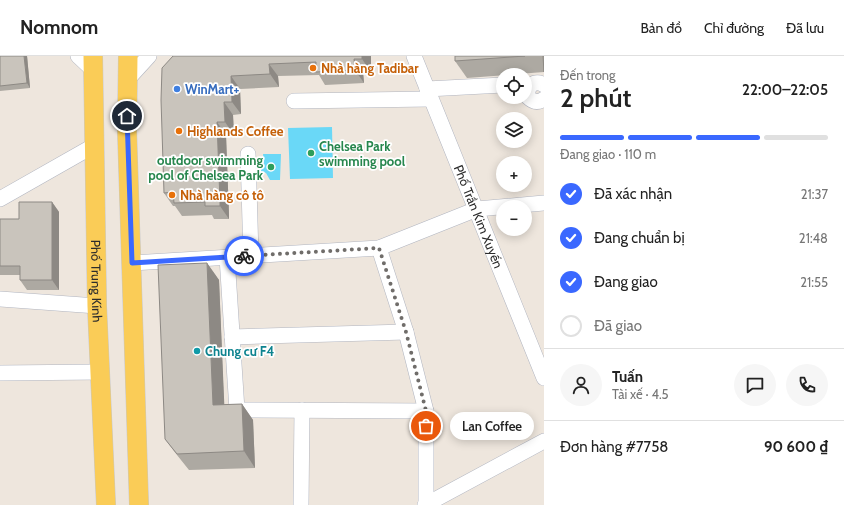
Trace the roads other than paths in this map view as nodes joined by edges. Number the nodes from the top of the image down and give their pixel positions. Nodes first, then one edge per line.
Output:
1 (78, 56) edge
2 (128, 56) edge
3 (149, 56) edge
4 (414, 56) edge
5 (94, 64) edge
6 (128, 79) junction
7 (532, 84) edge
8 (544, 85) edge
9 (496, 86) edge
10 (428, 94) junction
11 (544, 99) edge
12 (532, 100) edge
13 (294, 101) dead end
14 (95, 146) junction
15 (248, 154) dead end
16 (1, 197) edge
17 (544, 202) edge
18 (477, 210) junction
19 (379, 248) junction
20 (251, 256) junction
21 (227, 257) junction
22 (132, 263) junction
23 (0, 299) edge
24 (97, 306) junction
25 (406, 332) junction
26 (232, 337) junction
27 (0, 372) edge
28 (100, 372) junction
29 (544, 378) edge
30 (302, 410) junction
31 (426, 411) junction
32 (544, 441) edge
33 (106, 505) edge
34 (139, 505) edge
35 (300, 505) edge
36 (425, 505) edge

1 - 5 street
2 - 6 main road
3 - 6 street
4 - 10 street, Phố Trần Kim Xuyến
5 - 14 main road, Phố Trung Kính
6 - 22 main road
7 - 8 street
9 - 10 street
10 - 13 street
10 - 18 street, Phố Trần Kim Xuyến
11 - 12 street
14 - 16 street
14 - 24 main road, Phố Trung Kính
15 - 20 street
17 - 18 street
18 - 19 street
18 - 29 street, Phố Trần Kim Xuyến
19 - 20 street
19 - 25 street
20 - 21 street
21 - 22 street
21 - 26 street
22 - 34 main road
23 - 24 street
24 - 28 main road, Phố Trung Kính
25 - 26 street
25 - 31 street
26 - 30 street
27 - 28 street
28 - 33 main road, Phố Trung Kính
30 - 31 street
30 - 35 street
31 - 36 street
32 - 36 street

